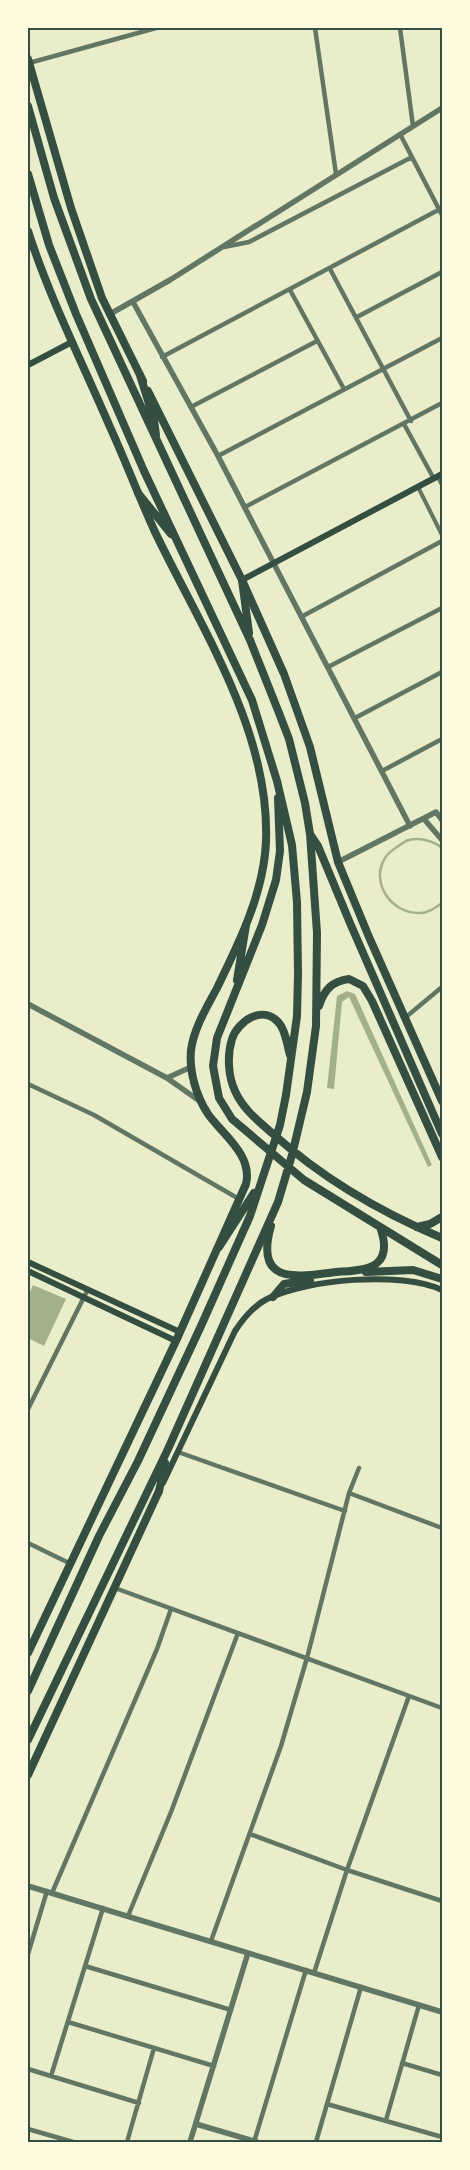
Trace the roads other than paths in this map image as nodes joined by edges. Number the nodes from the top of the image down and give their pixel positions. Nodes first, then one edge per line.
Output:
1 (156, 28) edge
2 (314, 28) edge
3 (400, 28) edge
4 (28, 61) edge
5 (28, 106) edge
6 (442, 108) edge
7 (413, 126) junction
8 (400, 134) junction
9 (412, 156) junction
10 (28, 174) edge
11 (336, 174) junction
12 (442, 211) edge
13 (28, 231) edge
14 (221, 248) junction
15 (330, 269) junction
16 (442, 272) edge
17 (290, 290) junction
18 (133, 302) junction
19 (110, 314) junction
20 (357, 317) junction
21 (442, 338) edge
22 (317, 341) junction
23 (72, 342) junction
24 (162, 357) junction
25 (28, 366) edge
26 (384, 369) junction
27 (140, 375) junction
28 (344, 389) junction
29 (442, 404) edge
30 (191, 407) junction
31 (411, 421) junction
32 (404, 424) junction
33 (156, 439) junction
34 (218, 456) junction
35 (438, 477) edge
36 (442, 485) edge
37 (418, 487) junction
38 (138, 493) junction
39 (244, 507) junction
40 (442, 535) edge
41 (177, 540) junction
42 (442, 541) edge
43 (274, 563) junction
44 (242, 580) junction
45 (442, 608) edge
46 (301, 616) junction
47 (250, 640) junction
48 (328, 667) junction
49 (442, 672) edge
50 (355, 718) junction
51 (442, 739) edge
52 (382, 770) junction
53 (277, 781) junction
54 (442, 809) edge
55 (436, 812) junction
56 (424, 819) junction
57 (442, 820) edge
58 (410, 826) junction
59 (310, 834) junction
60 (442, 840) edge
61 (338, 862) junction
62 (246, 925) junction
63 (442, 987) edge
64 (235, 992) junction
65 (28, 1004) edge
66 (316, 1013) junction
67 (406, 1017) junction
68 (291, 1061) junction
69 (191, 1067) junction
70 (167, 1078) junction
71 (28, 1084) edge
72 (442, 1101) edge
73 (201, 1102) junction
74 (442, 1134) edge
75 (442, 1157) edge
76 (259, 1188) junction
77 (239, 1199) junction
78 (278, 1202) junction
79 (442, 1217) edge
80 (380, 1227) junction
81 (416, 1227) junction
82 (442, 1238) edge
83 (219, 1247) junction
84 (28, 1262) edge
85 (442, 1265) edge
86 (28, 1271) edge
87 (442, 1278) edge
88 (87, 1290) junction
89 (442, 1290) edge
90 (277, 1295) junction
91 (84, 1297) junction
92 (180, 1332) junction
93 (176, 1341) junction
94 (28, 1407) edge
95 (168, 1449) junction
96 (178, 1452) junction
97 (359, 1468) dead end
98 (159, 1491) junction
99 (349, 1493) junction
100 (344, 1511) junction
101 (442, 1528) edge
102 (28, 1543) edge
103 (69, 1563) junction
104 (115, 1588) junction
105 (171, 1609) junction
106 (238, 1633) junction
107 (28, 1653) edge
108 (307, 1658) junction
109 (37, 1672) junction
110 (28, 1682) edge
111 (28, 1691) edge
112 (409, 1696) junction
113 (442, 1708) edge
114 (28, 1740) edge
115 (28, 1775) edge
116 (250, 1834) junction
117 (347, 1870) junction
118 (28, 1886) edge
119 (49, 1892) junction
120 (442, 1901) edge
121 (103, 1908) junction
122 (128, 1916) junction
123 (211, 1941) junction
124 (248, 1953) junction
125 (28, 1954) edge
126 (85, 1966) junction
127 (306, 1970) junction
128 (314, 1973) junction
129 (361, 1987) junction
130 (418, 2005) junction
131 (231, 2010) junction
132 (442, 2012) edge
133 (68, 2022) junction
134 (154, 2048) junction
135 (402, 2063) junction
136 (214, 2066) junction
137 (28, 2068) edge
138 (442, 2075) edge
139 (51, 2076) junction
140 (139, 2103) junction
141 (327, 2104) junction
142 (386, 2120) junction
143 (196, 2124) junction
144 (28, 2129) edge
145 (442, 2137) edge
146 (73, 2142) edge
147 (127, 2142) edge
148 (190, 2142) edge
149 (255, 2142) edge
150 (316, 2142) edge

1 - 4 street
2 - 11 street
3 - 7 street
4 - 19 main road
5 - 33 main road
6 - 7 street
7 - 8 street
8 - 9 street
8 - 11 street
9 - 12 street
9 - 14 street
10 - 41 main road
11 - 14 street
12 - 15 street
13 - 23 main road
14 - 18 street
15 - 17 street
15 - 20 street
16 - 20 street
17 - 22 street
17 - 24 street
18 - 19 street
18 - 24 street
19 - 27 main road
20 - 26 street
21 - 26 street
22 - 28 street
22 - 30 street
23 - 25 main road
23 - 38 main road
24 - 30 street
26 - 28 street
26 - 31 street
27 - 33 main road
27 - 44 main road
28 - 34 street
29 - 31 street
30 - 34 street
31 - 32 street
32 - 35 street
32 - 39 street
33 - 47 main road
34 - 39 street
35 - 36 street
35 - 37 main road
37 - 40 street
37 - 43 main road
38 - 41 main road
38 - 62 main road
39 - 43 street
41 - 53 main road
42 - 46 street
43 - 44 main road
43 - 46 street
44 - 47 main road
44 - 61 main road
45 - 48 street
46 - 48 street
47 - 59 main road
48 - 50 street
49 - 50 street
50 - 52 street
51 - 52 street
52 - 58 street
53 - 64 main road
53 - 68 main road
54 - 55 street
55 - 56 street
55 - 57 street
56 - 58 street
56 - 60 street
58 - 61 street
59 - 66 main road
59 - 74 main road
61 - 67 main road
62 - 64 main road
62 - 69 main road
63 - 67 street
64 - 80 main road
65 - 70 street
66 - 75 main road
66 - 78 main road
67 - 72 main road
68 - 76 main road
68 - 81 main road
69 - 70 street
69 - 73 main road
70 - 73 street
71 - 77 street
73 - 77 main road
76 - 83 main road
76 - 109 main road
77 - 83 main road
78 - 80 main road
78 - 95 main road
79 - 81 main road
80 - 85 main road
81 - 82 main road
83 - 92 main road
84 - 88 main road
86 - 91 main road
87 - 90 main road
88 - 91 street
88 - 92 main road
89 - 90 main road
90 - 96 main road
91 - 93 main road
91 - 94 street
92 - 93 main road
93 - 103 main road
95 - 98 main road
95 - 114 main road
96 - 98 main road
96 - 100 street
97 - 99 street
98 - 104 main road
99 - 100 street
99 - 101 street
100 - 108 street
102 - 103 street
103 - 107 main road
104 - 105 street
104 - 115 main road
105 - 106 street
105 - 119 street
106 - 108 street
106 - 122 street
108 - 112 street
108 - 116 street
109 - 110 main road
109 - 111 main road
112 - 113 street
112 - 117 street
116 - 117 street
116 - 123 street
117 - 120 street
117 - 128 street
118 - 119 street
119 - 121 street
119 - 125 street
121 - 122 street
121 - 126 street
122 - 123 street
123 - 124 street
124 - 127 street
124 - 131 street
126 - 131 street
126 - 133 street
127 - 128 street
127 - 149 street
128 - 129 street
129 - 130 street
129 - 141 street
130 - 132 street
130 - 135 street
131 - 136 street
133 - 134 street
133 - 139 street
134 - 136 street
134 - 140 street
135 - 138 street
135 - 142 street
136 - 143 street
137 - 139 street
139 - 140 street
140 - 147 street
141 - 142 street
141 - 150 street
142 - 145 street
143 - 148 street
143 - 149 street
144 - 146 street

